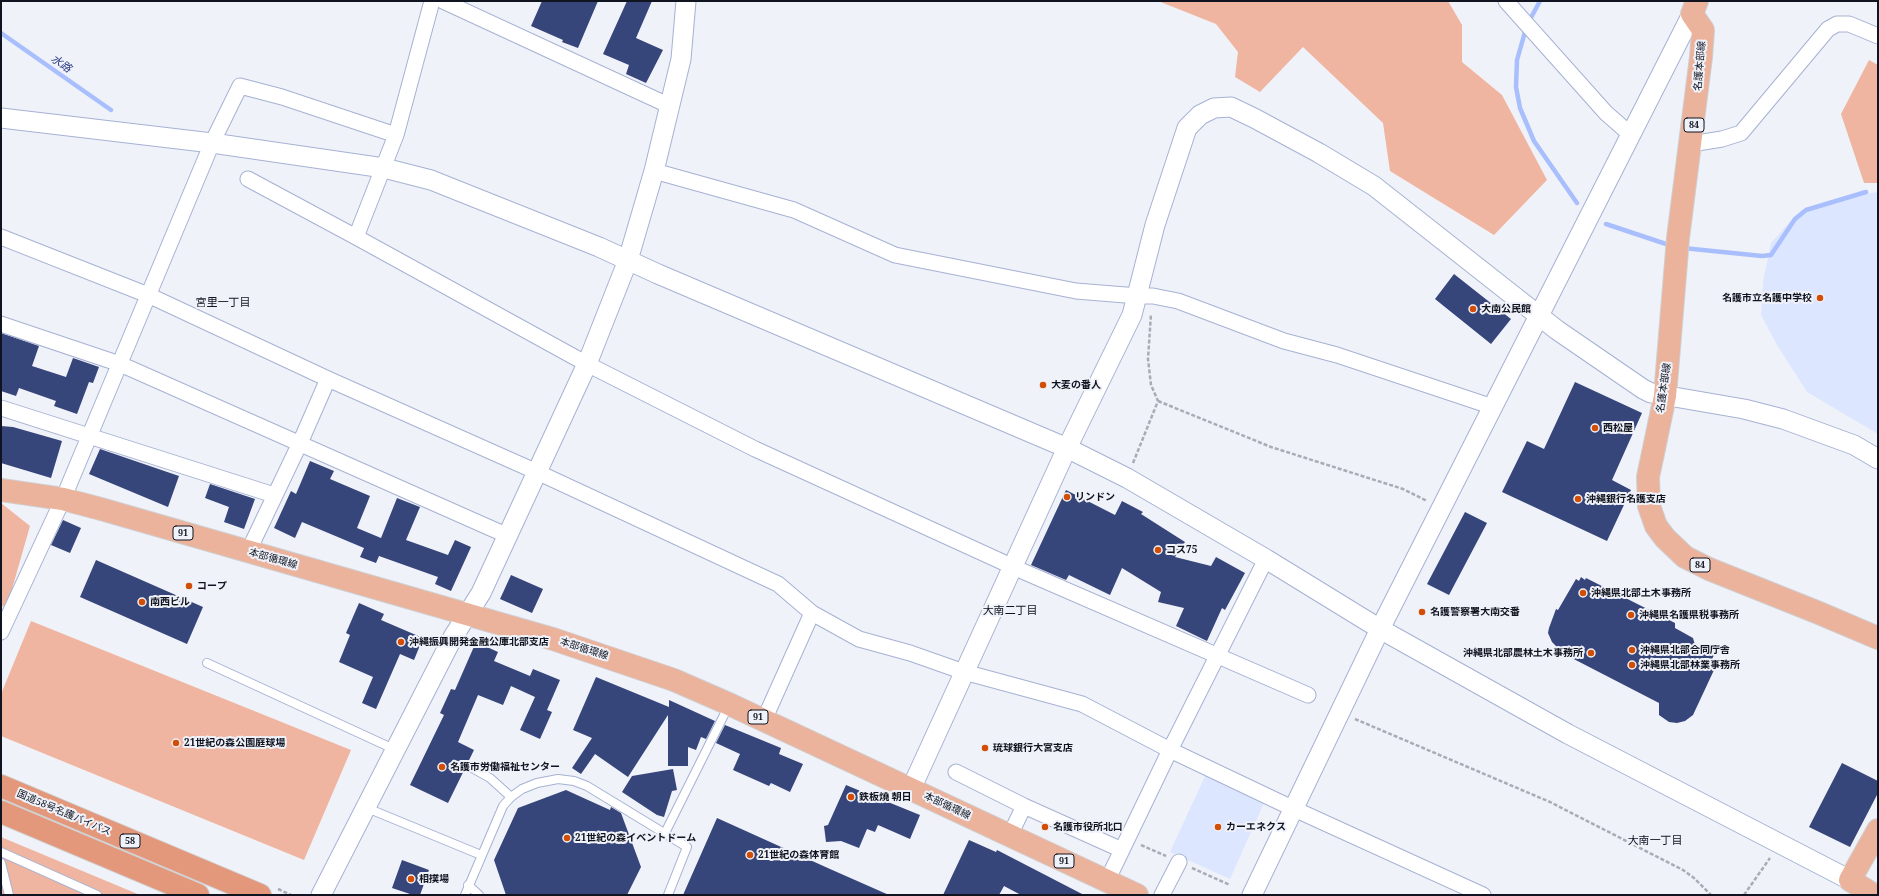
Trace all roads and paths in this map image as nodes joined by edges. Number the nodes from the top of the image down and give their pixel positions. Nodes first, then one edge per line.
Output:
1 (432, 1) edge
2 (443, 1) edge
3 (686, 1) edge
4 (1509, 2) edge
5 (1694, 8) edge
6 (1878, 36) edge
7 (670, 106) junction
8 (1, 118) edge
9 (1630, 134) junction
10 (396, 135) junction
11 (212, 143) junction
12 (1691, 144) junction
13 (384, 168) junction
14 (654, 171) junction
15 (248, 179) dead end
16 (1, 236) edge
17 (356, 236) junction
18 (628, 260) junction
19 (148, 295) junction
20 (1145, 296) junction
21 (1539, 315) junction
22 (1, 324) edge
23 (120, 364) junction
24 (587, 364) junction
25 (328, 379) junction
26 (1665, 396) junction
27 (1158, 401) junction
28 (1493, 407) junction
29 (1, 408) edge
30 (89, 436) junction
31 (300, 443) junction
32 (1067, 448) junction
33 (1878, 459) edge
34 (537, 472) junction
35 (1127, 478) junction
36 (1, 490) edge
37 (274, 495) junction
38 (63, 499) junction
39 (1443, 508) junction
40 (506, 535) junction
41 (248, 552) junction
42 (1266, 559) junction
43 (1013, 566) junction
44 (812, 613) junction
45 (466, 615) junction
46 (1380, 630) junction
47 (1, 632) edge
48 (1878, 638) edge
49 (1217, 656) junction
50 (207, 663) dead end
51 (964, 672) junction
52 (1308, 695) dead end
53 (729, 704) junction
54 (1351, 718) dead end
55 (764, 720) junction
56 (396, 750) junction
57 (1170, 750) junction
58 (472, 768) dead end
59 (956, 772) dead end
60 (1, 786) edge
61 (911, 789) junction
62 (511, 797) junction
63 (1024, 806) junction
64 (367, 808) junction
65 (1292, 808) junction
66 (1, 812) edge
67 (1878, 830) edge
68 (665, 833) junction
69 (1010, 836) junction
70 (1122, 850) junction
71 (1, 852) edge
72 (1774, 853) dead end
73 (481, 855) junction
74 (1179, 862) dead end
75 (1, 863) edge
76 (1850, 880) junction
77 (468, 885) junction
78 (1119, 889) edge
79 (9, 895) edge
80 (97, 895) edge
81 (198, 895) edge
82 (260, 895) edge
83 (321, 895) edge
84 (465, 895) edge
85 (479, 895) edge
86 (668, 895) edge
87 (1162, 895) edge
88 (1252, 895) edge
89 (1483, 895) edge
90 (1711, 895) edge
91 (1744, 895) edge
92 (1874, 895) edge

1 - 10 street
2 - 7 street
3 - 7 street
4 - 9 street
5 - 9 street
5 - 12 main road, 名護本部線 / 84
6 - 12 street
7 - 14 street
8 - 11 street
9 - 21 street
10 - 11 street
10 - 13 street
11 - 13 street
11 - 19 street
12 - 26 main road, 名護本部線 / 84
13 - 17 street
13 - 18 street
14 - 18 street
14 - 20 street
15 - 17 street
16 - 19 street
17 - 24 street
18 - 24 street
18 - 32 street
19 - 23 street
19 - 25 street
20 - 21 street
20 - 27 path
20 - 28 street
20 - 32 street
21 - 26 street
21 - 28 street
22 - 23 street
23 - 30 street
23 - 31 street
24 - 34 street
24 - 43 street
25 - 31 street
25 - 34 street
26 - 33 street
26 - 48 main road, 名護本部線 / 84
27 - 35 path
27 - 39 path
28 - 39 street
29 - 30 street
30 - 37 street
30 - 38 street
31 - 37 street
31 - 40 street
32 - 35 street
32 - 43 street
34 - 40 street
34 - 44 street
35 - 42 street
36 - 38 main road, 本部循環線 / 91
37 - 41 street
38 - 41 main road, 本部循環線 / 91
38 - 47 street
39 - 46 street
40 - 45 street
41 - 45 main road, 本部循環線 / 91
42 - 46 street
42 - 49 street
43 - 49 street
43 - 51 street
44 - 51 street
44 - 55 street
45 - 53 main road, 本部循環線 / 91
45 - 56 street
46 - 65 street
46 - 76 street
49 - 52 street
49 - 57 street
50 - 56 lane
51 - 57 street
51 - 61 street
53 - 55 main road, 本部循環線 / 91
53 - 68 lane
54 - 90 path
55 - 61 main road, 本部循環線 / 91
56 - 64 street
57 - 65 street
57 - 70 street
58 - 62 lane
59 - 63 street
60 - 82 highway, 国道58号名護バイパス / 58
61 - 69 main road, 本部循環線 / 91
62 - 68 lane
62 - 73 lane
63 - 69 street
63 - 70 street
64 - 73 lane
64 - 83 street
65 - 88 street
65 - 89 street
66 - 81 highway, 58
67 - 76 main road
68 - 86 lane
69 - 78 main road, 本部循環線 / 91
70 - 78 street
71 - 80 lane
72 - 91 path
73 - 77 lane
74 - 87 street
75 - 79 lane
76 - 92 main road
77 - 84 lane
77 - 85 lane

